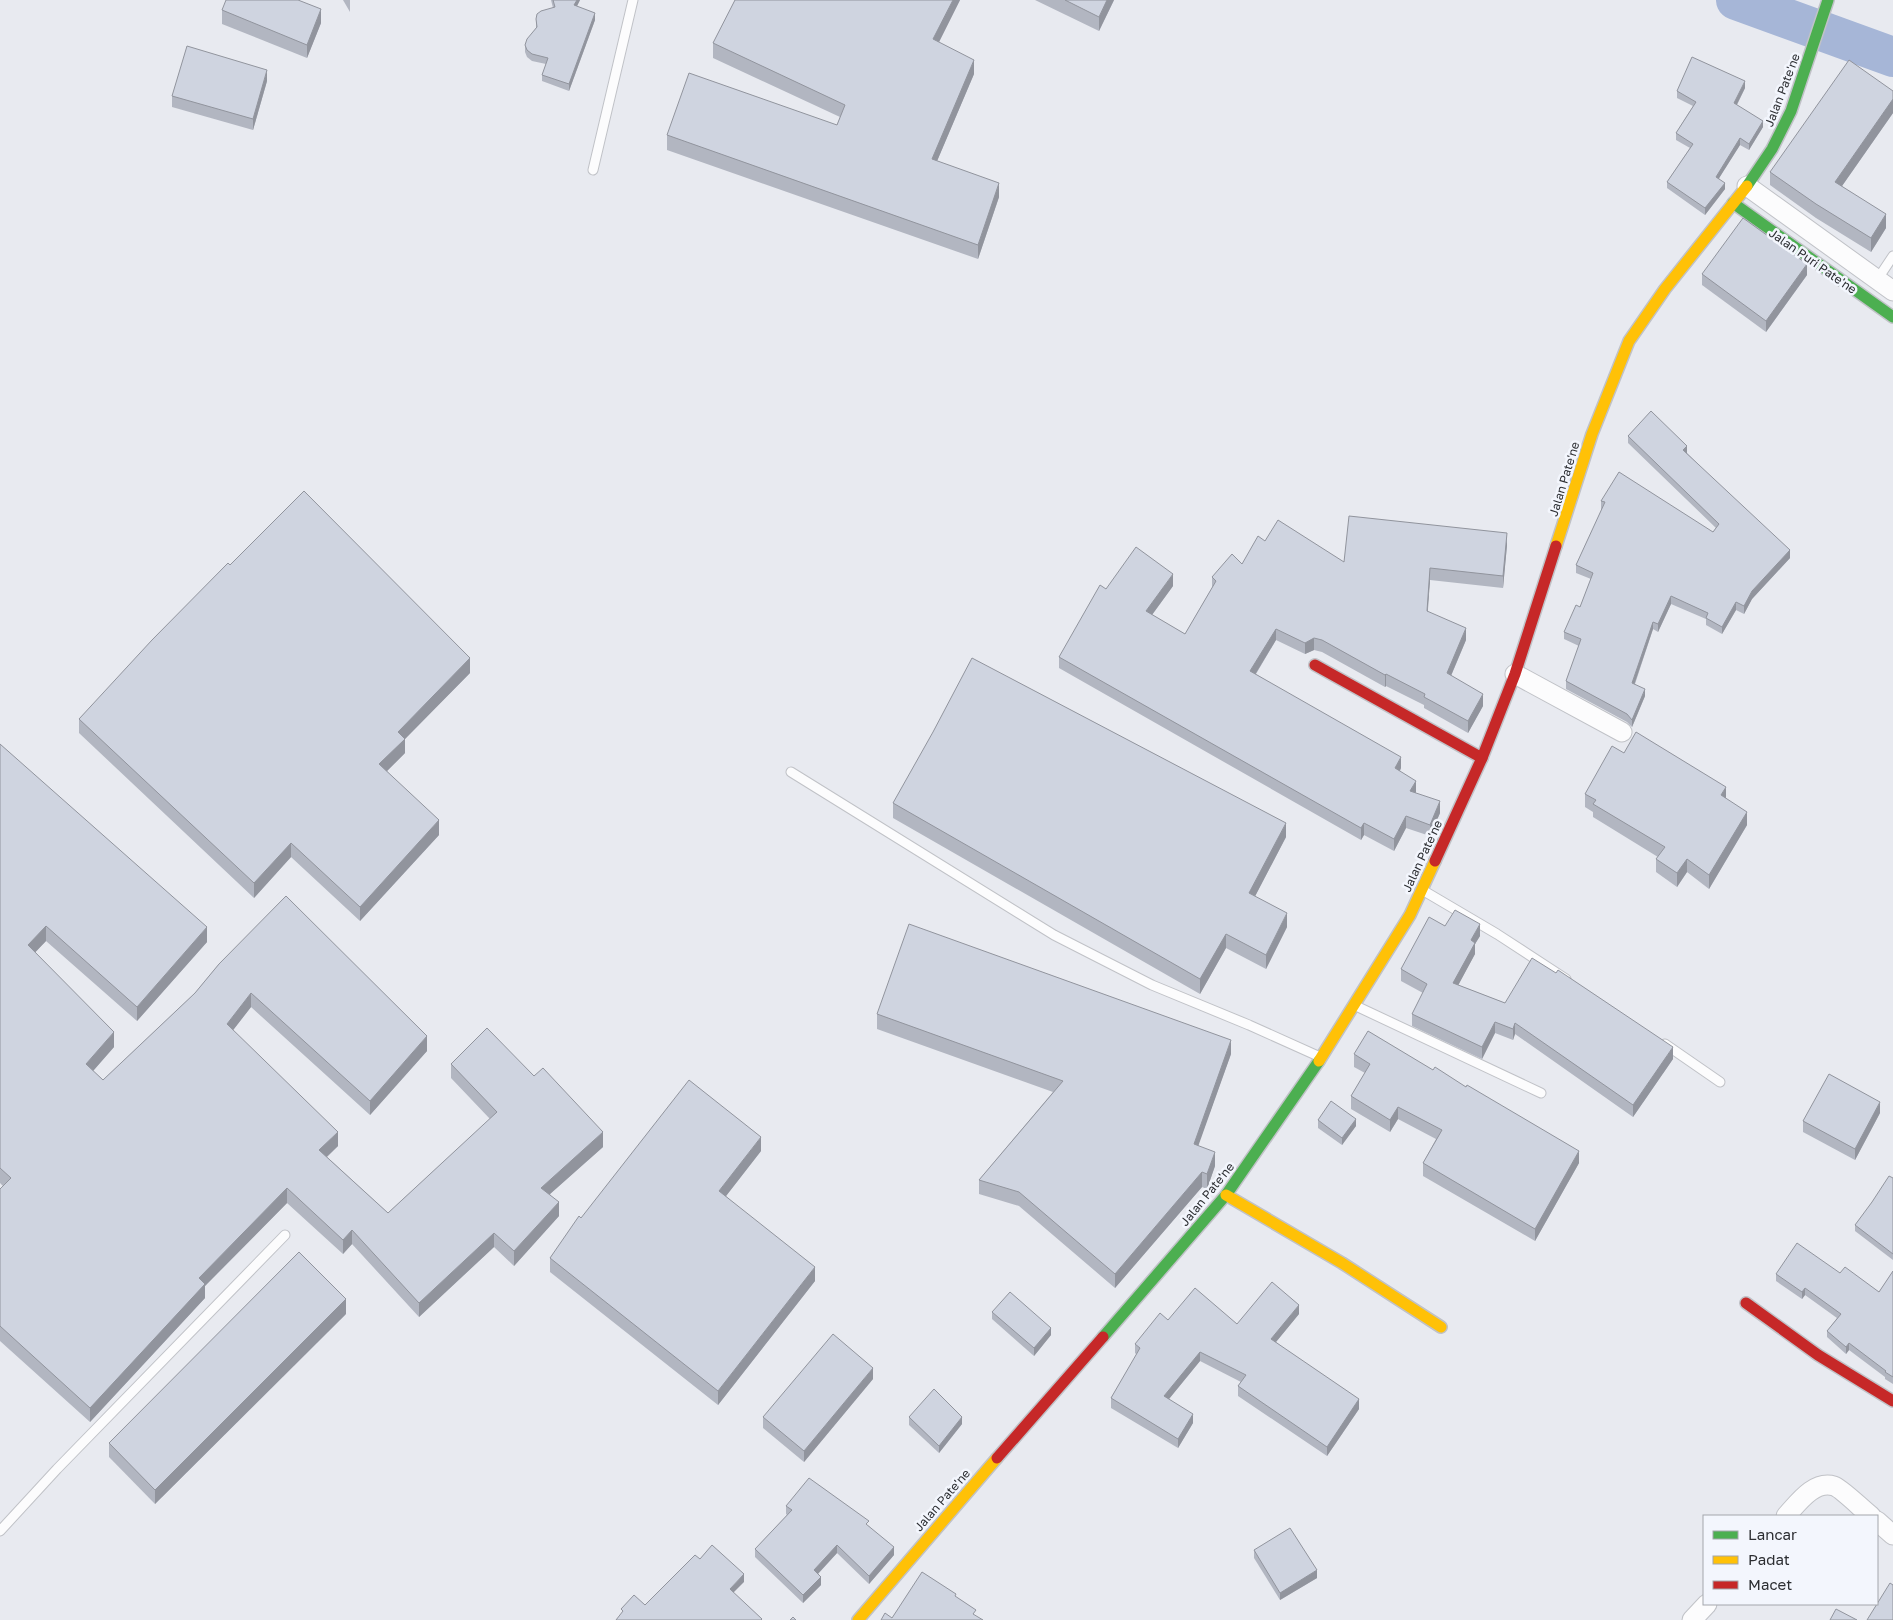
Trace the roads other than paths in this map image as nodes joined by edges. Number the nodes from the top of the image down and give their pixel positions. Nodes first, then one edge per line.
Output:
1 (633, 0) edge
2 (1828, 0) edge
3 (592, 170) dead end
4 (1747, 186) junction
5 (1733, 203) junction
6 (1893, 256) edge
7 (1876, 280) junction
8 (1893, 291) edge
9 (1893, 318) edge
10 (1315, 665) dead end
11 (1515, 674) junction
12 (1622, 732) dead end
13 (1482, 758) junction
14 (791, 772) dead end
15 (1422, 890) junction
16 (1578, 987) edge
17 (1354, 1005) junction
18 (1658, 1040) edge
19 (1321, 1057) junction
20 (1720, 1082) dead end
21 (1541, 1093) dead end
22 (1226, 1194) junction
23 (284, 1235) dead end
24 (1746, 1303) dead end
25 (1441, 1327) dead end
26 (1893, 1401) edge
27 (1787, 1515) edge
28 (1870, 1515) edge
29 (1878, 1522) edge
30 (0, 1532) edge
31 (1893, 1535) edge
32 (1706, 1605) edge
33 (858, 1620) edge
34 (1692, 1620) edge

1 - 3 lane
2 - 4 street, Jalan Pate'ne
4 - 5 street, Jalan Pate'ne
4 - 7 street, Jalan Puri Pate'ne
5 - 9 street, Jalan Puri Pate'ne
5 - 11 street, Jalan Pate'ne
6 - 7 lane
7 - 8 street, Jalan Puri Pate'ne
10 - 13 street
11 - 12 street
11 - 13 street, Jalan Pate'ne
13 - 15 street, Jalan Pate'ne
14 - 19 lane
15 - 16 lane
15 - 17 street, Jalan Pate'ne
17 - 19 street, Jalan Pate'ne
17 - 21 lane
18 - 20 lane
19 - 22 street, Jalan Pate'ne
22 - 25 street
22 - 33 street, Jalan Pate'ne
23 - 30 lane
24 - 26 street
27 - 28 street
29 - 31 street
32 - 34 street

